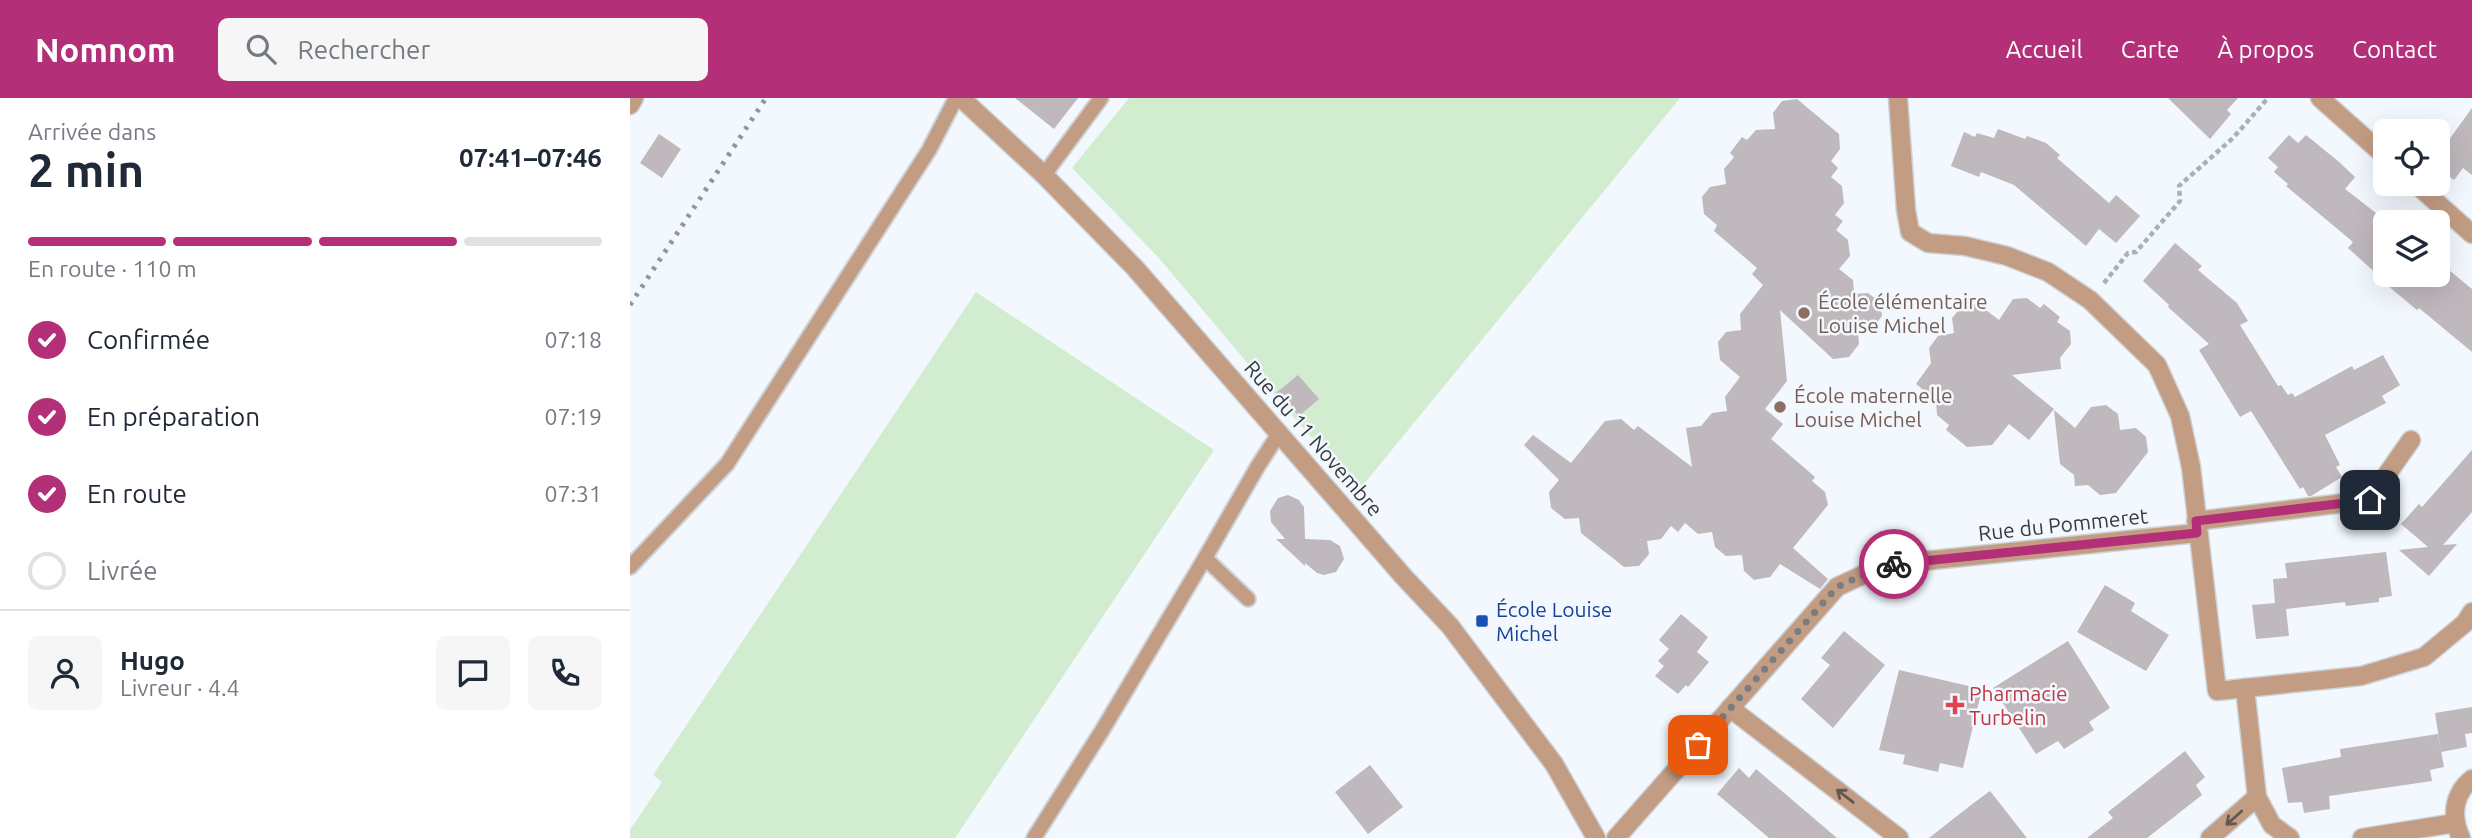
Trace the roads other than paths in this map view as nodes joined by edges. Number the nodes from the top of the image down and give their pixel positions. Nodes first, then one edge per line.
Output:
1 (634, 98) edge
2 (958, 98) edge
3 (1101, 98) edge
4 (1898, 98) edge
5 (2320, 98) edge
6 (630, 105) edge
7 (2373, 145) edge
8 (1044, 175) junction
9 (2429, 196) edge
10 (2472, 234) edge
11 (1280, 432) junction
12 (2411, 440) dead end
13 (2197, 527) junction
14 (1205, 558) junction
15 (630, 566) edge
16 (1248, 599) dead end
17 (2472, 611) edge
18 (2245, 688) junction
19 (1730, 708) junction
20 (2472, 779) edge
21 (2257, 797) junction
22 (2458, 831) edge
23 (1034, 838) edge
24 (1596, 838) edge
25 (1616, 838) edge
26 (1899, 838) edge
27 (2210, 838) edge
28 (2290, 838) edge
29 (2362, 838) edge

1 - 6 street
2 - 8 street, Rue du 11 Novembre
2 - 15 lane
3 - 8 lane
4 - 13 street
5 - 7 street
8 - 11 street, Rue du 11 Novembre
9 - 10 street
11 - 14 lane
11 - 24 street, Rue du 11 Novembre
12 - 13 street, Rue du Pommeret
13 - 18 street
13 - 19 street, Rue du Pommeret
14 - 16 lane
14 - 23 lane
17 - 18 street
18 - 21 street
19 - 25 street, Rue du Pommeret
26 -> 19 street
20 - 22 street
21 -> 27 street
21 - 28 street
22 - 29 street

